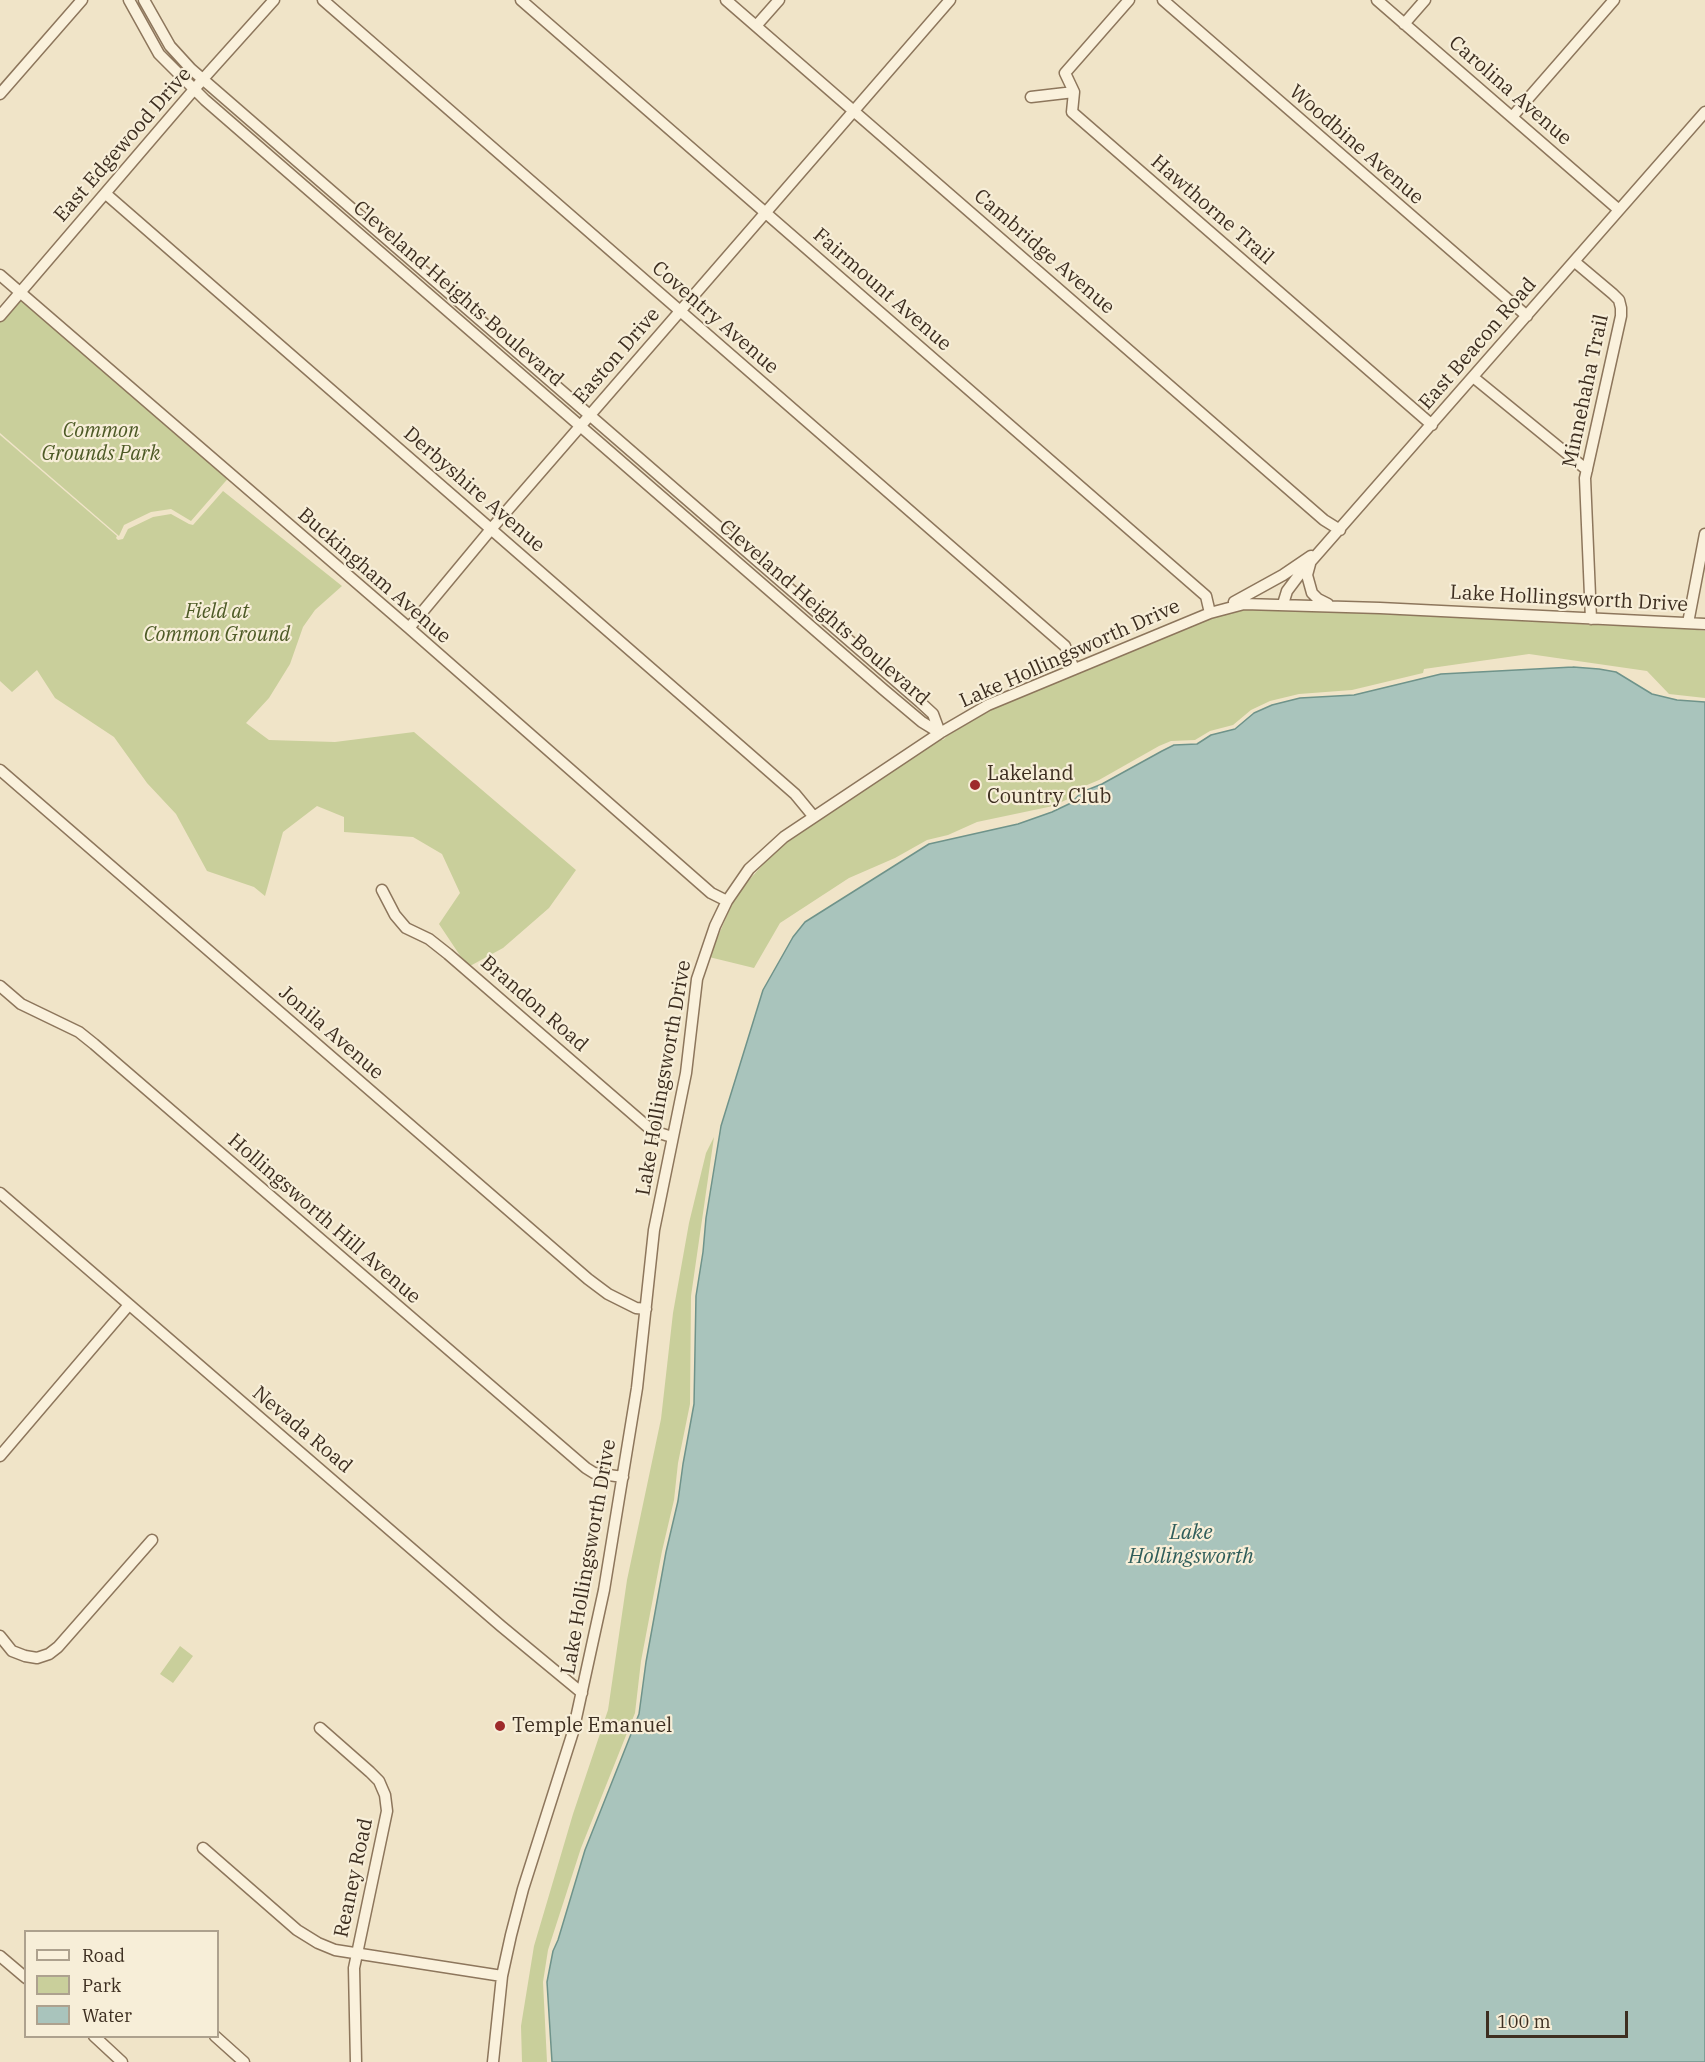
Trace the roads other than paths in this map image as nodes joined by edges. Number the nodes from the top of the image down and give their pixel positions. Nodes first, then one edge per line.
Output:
1 (82, 0) edge
2 (129, 0) edge
3 (144, 0) edge
4 (274, 0) edge
5 (322, 0) edge
6 (521, 0) edge
7 (726, 0) edge
8 (779, 0) edge
9 (950, 0) edge
10 (1129, 0) edge
11 (1162, 0) edge
12 (1377, 0) edge
13 (1425, 0) edge
14 (1614, 0) edge
15 (1404, 24) junction
16 (756, 26) junction
17 (203, 79) junction
18 (194, 89) junction
19 (1074, 92) junction
20 (0, 94) edge
21 (1030, 97) dead end
22 (854, 111) junction
23 (1705, 111) edge
24 (1512, 117) junction
25 (106, 194) junction
26 (1619, 210) junction
27 (765, 212) junction
28 (397, 248) junction
29 (388, 257) junction
30 (1575, 262) junction
31 (0, 275) edge
32 (19, 294) junction
33 (680, 310) junction
34 (0, 315) edge
35 (1527, 316) junction
36 (1473, 377) junction
37 (590, 415) junction
38 (582, 425) junction
39 (1432, 425) junction
40 (1587, 470) junction
41 (492, 528) junction
42 (1340, 530) junction
43 (1705, 534) edge
44 (1322, 550) junction
45 (1311, 563) junction
46 (769, 572) junction
47 (760, 581) junction
48 (1283, 604) junction
49 (1331, 606) junction
50 (1213, 612) junction
51 (1591, 619) junction
52 (1688, 622) junction
53 (1705, 624) edge
54 (408, 628) junction
55 (1074, 669) junction
56 (940, 733) junction
57 (0, 770) edge
58 (814, 817) junction
59 (382, 890) dead end
60 (727, 901) junction
61 (0, 986) edge
62 (672, 1137) junction
63 (0, 1193) edge
64 (128, 1305) junction
65 (646, 1309) junction
66 (0, 1456) edge
67 (623, 1478) junction
68 (152, 1540) dead end
69 (0, 1636) edge
70 (582, 1693) junction
71 (320, 1728) dead end
72 (203, 1848) dead end
73 (357, 1952) junction
74 (0, 1956) edge
75 (24, 1976) edge
76 (502, 1976) junction
77 (95, 2038) edge
78 (216, 2038) edge
79 (115, 2060) edge
80 (244, 2062) edge
81 (356, 2062) edge
82 (493, 2062) edge

1 - 20 street
2 - 18 street, Cleveland Heights Boulevard
3 - 17 street, Cleveland Heights Boulevard
4 - 17 street, East Edgewood Drive
5 - 33 street, Coventry Avenue
6 - 27 street, Fairmount Avenue
7 - 16 street, Cambridge Avenue
8 - 16 street
9 - 22 street, Easton Drive
10 - 19 street, Hawthorne Trail
11 - 35 street, Woodbine Avenue
12 - 15 street, Carolina Avenue
13 - 15 street
14 - 24 street
15 - 24 street, Carolina Avenue
16 - 22 street, Cambridge Avenue
17 - 18 street, East Edgewood Drive
17 - 28 street, Cleveland Heights Boulevard
18 - 25 street, East Edgewood Drive
18 - 29 street, Cleveland Heights Boulevard
19 - 21 street
19 - 39 street, Hawthorne Trail
22 - 27 street, Easton Drive
22 - 42 street, Cambridge Avenue
23 - 26 street, East Beacon Road
24 - 26 street, Carolina Avenue
25 - 32 street, East Edgewood Drive
25 - 41 street, Derbyshire Avenue
26 - 30 street, East Beacon Road
27 - 33 street, Easton Drive
27 - 50 street, Fairmount Avenue
28 - 29 street
28 - 37 street, Cleveland Heights Boulevard
29 - 38 street, Cleveland Heights Boulevard
30 - 35 street, East Beacon Road
30 - 40 street, Minnehaha Trail
31 - 32 street, Buckingham Avenue
32 - 34 street, East Edgewood Drive
32 - 54 street, Buckingham Avenue
33 - 37 street, Easton Drive
33 - 55 street, Coventry Avenue
35 - 36 street, East Beacon Road
36 - 39 street, East Beacon Road
36 - 40 street
37 - 38 street, Easton Drive
37 - 46 street, Cleveland Heights Boulevard
38 - 41 street, Easton Drive
38 - 47 street, Cleveland Heights Boulevard
39 - 42 street, East Beacon Road
40 - 51 street, Minnehaha Trail
41 - 54 street, Easton Drive
41 - 58 street, Derbyshire Avenue
42 - 44 street, East Beacon Road
43 - 52 street
44 - 45 street, East Beacon Road
44 - 50 street
45 - 48 street, East Beacon Road
45 - 49 street
46 - 47 street
46 - 56 street, Cleveland Heights Boulevard
47 - 56 street, Cleveland Heights Boulevard
48 - 49 street, Lake Hollingsworth Drive
48 - 50 street, Lake Hollingsworth Drive
49 - 51 street, Lake Hollingsworth Drive
50 - 55 street, Lake Hollingsworth Drive
51 - 52 street, Lake Hollingsworth Drive
52 - 53 street, Lake Hollingsworth Drive
54 - 60 street, Buckingham Avenue
55 - 56 street, Lake Hollingsworth Drive
56 - 58 street, Lake Hollingsworth Drive
57 - 65 street, Jonila Avenue
58 - 60 street, Lake Hollingsworth Drive
59 - 62 street, Brandon Road
60 - 62 street, Lake Hollingsworth Drive
61 - 67 street, Hollingsworth Hill Avenue
62 - 65 street, Lake Hollingsworth Drive
63 - 64 street, Nevada Road
64 - 66 street
64 - 70 street, Nevada Road
65 - 67 street, Lake Hollingsworth Drive
67 - 70 street, Lake Hollingsworth Drive
68 - 69 street
70 - 76 street, Lake Hollingsworth Drive
71 - 73 street, Reaney Road
72 - 73 street
73 - 76 street
73 - 81 street, Reaney Road
74 - 75 street
76 - 82 street, Lake Hollingsworth Drive
77 - 79 street
78 - 80 street

